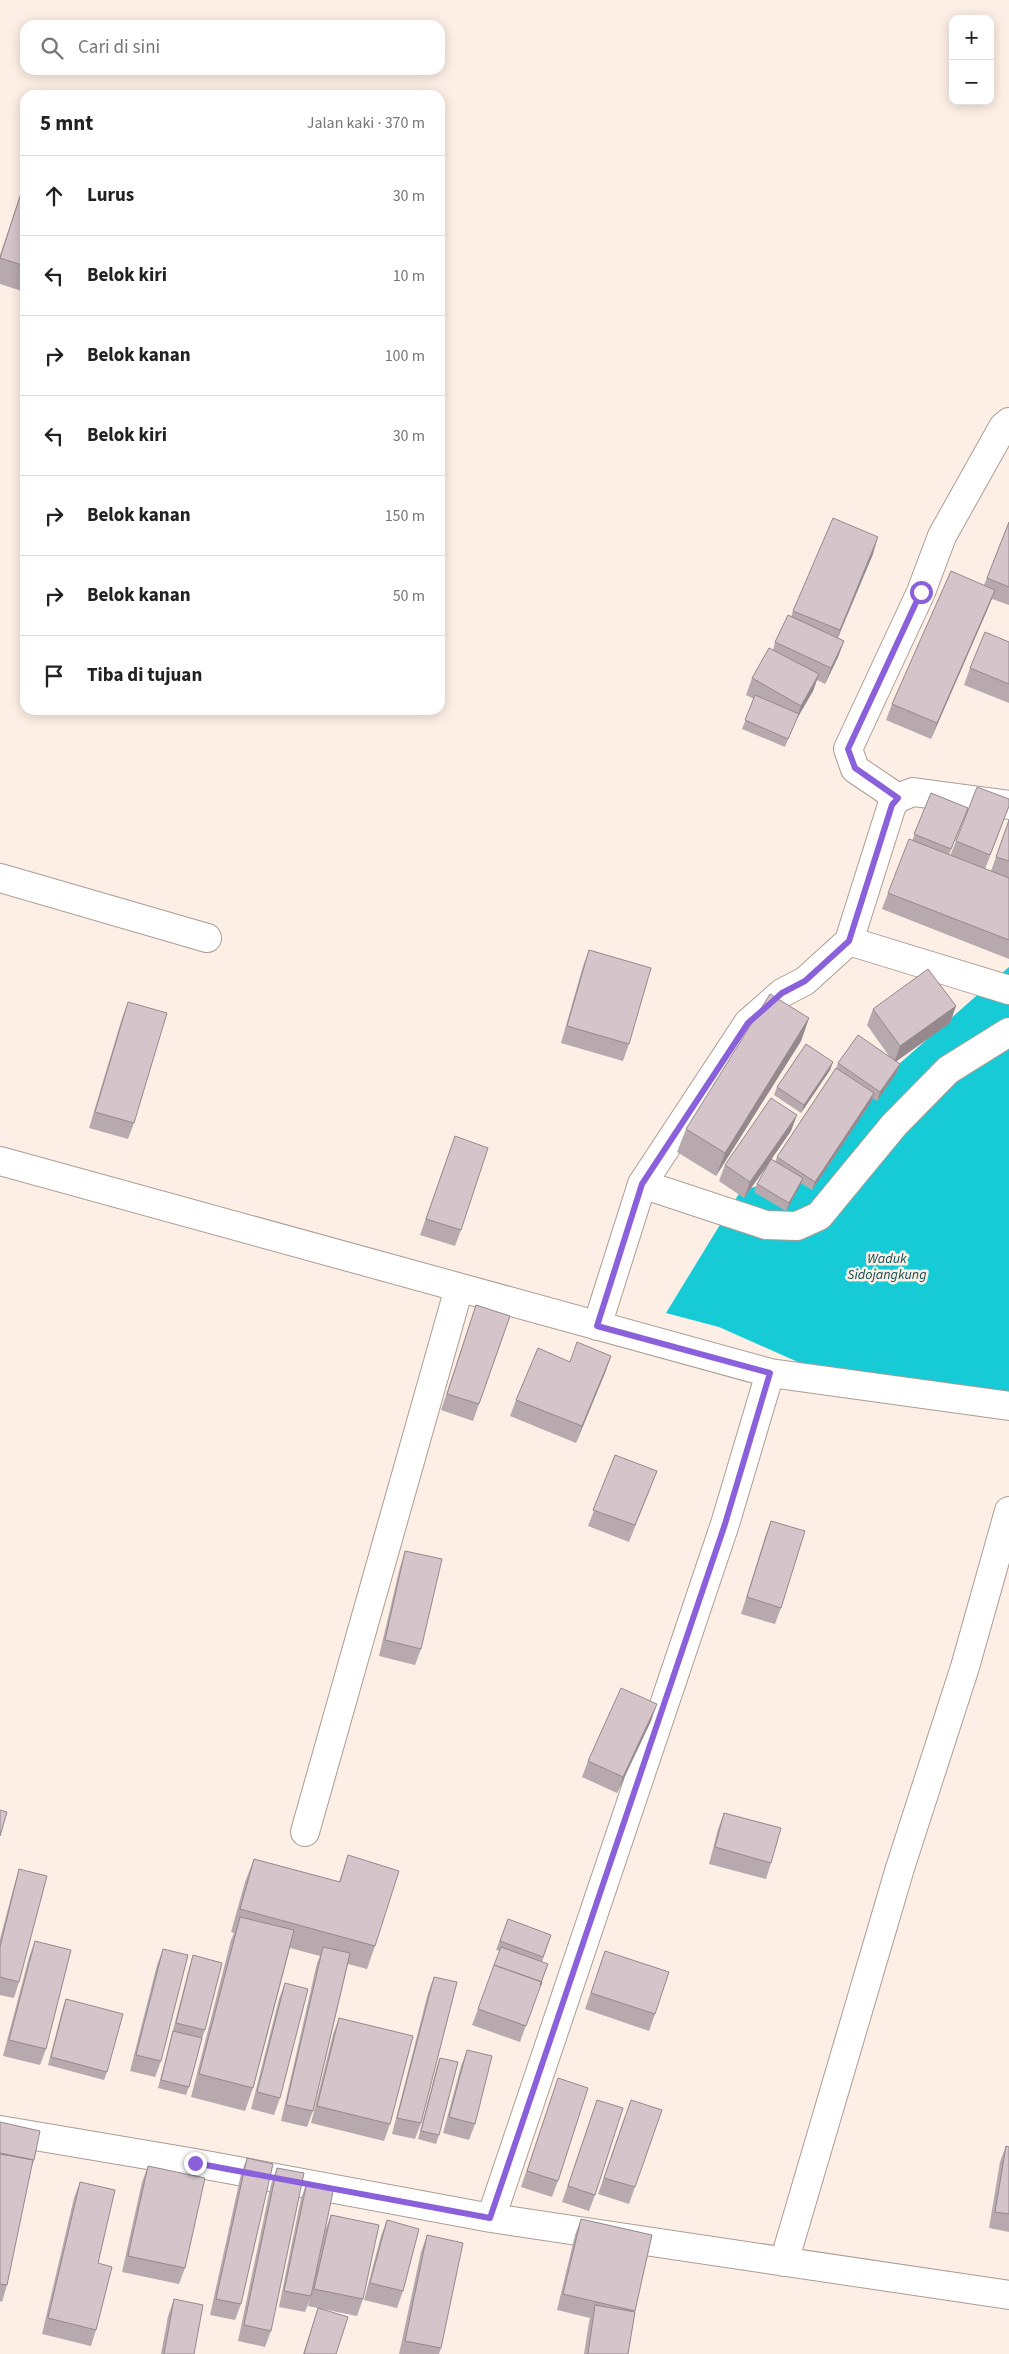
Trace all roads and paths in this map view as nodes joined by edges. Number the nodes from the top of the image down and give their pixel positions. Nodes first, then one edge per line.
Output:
1 (1009, 422) edge
2 (898, 798) junction
3 (1008, 800) edge
4 (0, 878) edge
5 (208, 938) dead end
6 (849, 941) junction
7 (1009, 990) edge
8 (1009, 1032) edge
9 (0, 1161) edge
10 (642, 1184) junction
11 (459, 1288) junction
12 (597, 1326) junction
13 (770, 1373) junction
14 (1009, 1406) edge
15 (1009, 1511) edge
16 (305, 1832) dead end
17 (0, 2130) edge
18 (490, 2218) junction
19 (784, 2262) junction
20 (1009, 2295) edge

1 - 2 street
2 - 3 street
2 - 6 street
4 - 5 street
6 - 7 street
6 - 10 street
8 - 10 street
9 - 11 street
10 - 12 street
11 - 12 street
11 - 16 street
12 - 13 street
13 - 14 street
13 - 18 street
15 - 19 street
17 - 18 street
18 - 19 street
19 - 20 street

